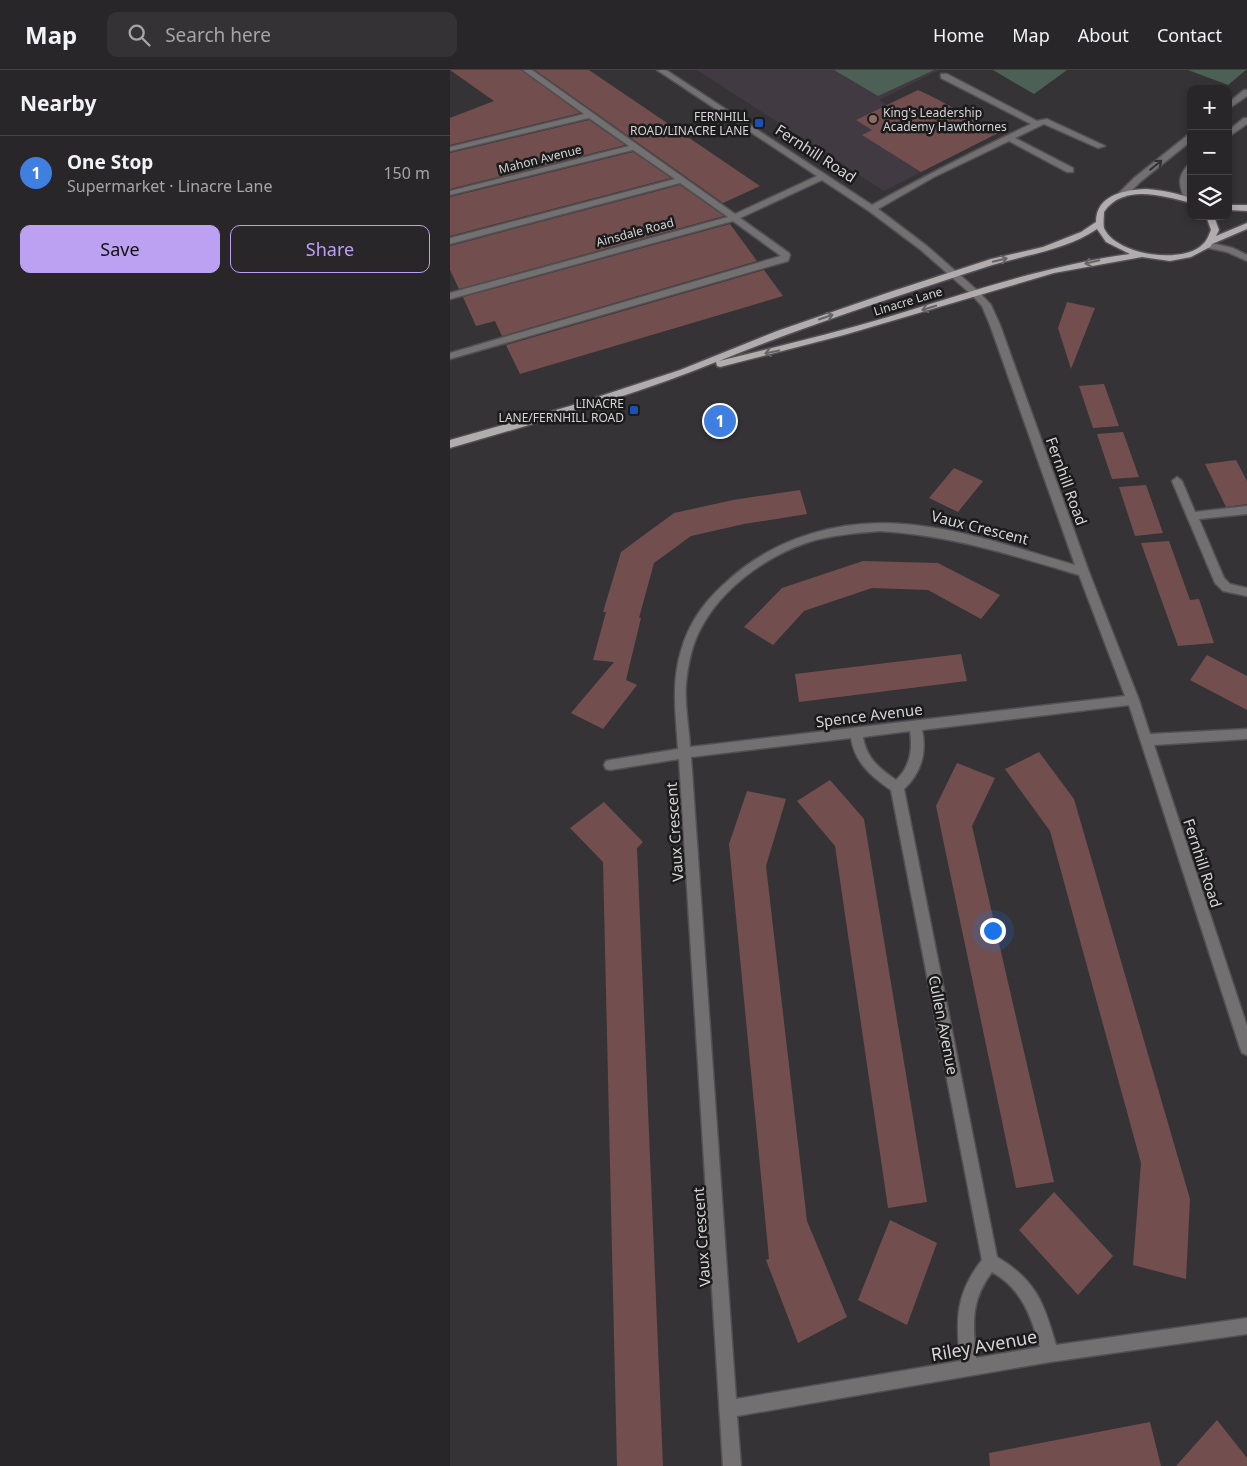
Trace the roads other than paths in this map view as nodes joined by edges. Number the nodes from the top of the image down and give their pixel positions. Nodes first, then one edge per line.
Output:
1 (527, 70) edge
2 (661, 70) edge
3 (944, 76) dead end
4 (1247, 92) edge
5 (1232, 104) edge
6 (590, 115) junction
7 (1247, 120) edge
8 (1036, 124) junction
9 (1232, 133) edge
10 (1007, 137) junction
11 (1187, 140) edge
12 (1101, 146) dead end
13 (635, 147) junction
14 (450, 149) edge
15 (1070, 170) dead end
16 (1187, 171) edge
17 (822, 177) junction
18 (681, 180) junction
19 (450, 194) edge
20 (1122, 195) junction
21 (1187, 195) edge
22 (1187, 200) edge
23 (1232, 207) edge
24 (1247, 208) edge
25 (872, 209) junction
26 (734, 218) junction
27 (1211, 220) edge
28 (1099, 224) junction
29 (1247, 226) edge
30 (450, 241) edge
31 (1209, 243) junction
32 (1140, 255) junction
33 (1247, 258) edge
34 (953, 275) junction
35 (975, 293) junction
36 (450, 296) edge
37 (450, 356) edge
38 (682, 372) junction
39 (450, 444) edge
40 (1177, 481) dead end
41 (1247, 510) edge
42 (1192, 516) junction
43 (1083, 572) junction
44 (1247, 592) edge
45 (1133, 700) junction
46 (914, 726) junction
47 (856, 732) junction
48 (1247, 734) edge
49 (1145, 740) junction
50 (684, 753) junction
51 (610, 765) dead end
52 (897, 787) junction
53 (1247, 1048) edge
54 (990, 1262) junction
55 (1247, 1326) edge
56 (1050, 1354) junction
57 (969, 1368) junction
58 (729, 1410) junction
59 (732, 1466) edge

1 - 6 street
2 - 17 street, Fernhill Road
3 - 8 street
4 - 5 street
6 - 13 street
6 - 14 street
7 - 9 street
8 - 10 street
8 - 12 street
10 - 15 street
10 - 25 street
20 -> 11 street
13 - 18 street
13 - 19 street, Mahon Avenue
16 - 21 street
17 - 25 street, Fernhill Road
17 - 26 street, Ainsdale Road
18 - 26 street
18 - 30 street
20 - 22 main road
20 - 28 main road
23 - 24 main road
25 - 34 street, Fernhill Road
26 - 36 street, Ainsdale Road
26 - 37 street
27 - 31 main road
28 - 32 main road
34 -> 28 main road, Linacre Lane
29 - 31 main road
31 - 32 main road
31 - 33 street
32 -> 35 main road, Linacre Lane
34 - 35 street, Fernhill Road
38 -> 34 main road, Linacre Lane
35 -> 38 main road, Linacre Lane
35 - 43 street, Fernhill Road
38 - 39 main road, Linacre Lane
40 - 42 street
41 - 42 street
42 - 44 street
43 - 45 street, Fernhill Road
43 - 50 street, Vaux Crescent
45 - 46 street, Spence Avenue
45 - 49 street, Fernhill Road
46 - 47 street, Spence Avenue
46 - 52 street
47 - 50 street, Spence Avenue
47 - 52 street
48 - 49 street
49 - 53 street, Fernhill Road
50 - 51 street, Spence Avenue
50 - 58 street, Vaux Crescent
52 - 54 street, Cullen Avenue
54 - 56 street
54 - 57 street
55 - 56 street, Riley Avenue
56 - 57 street, Riley Avenue
57 - 58 street, Riley Avenue
58 - 59 street, Vaux Crescent

